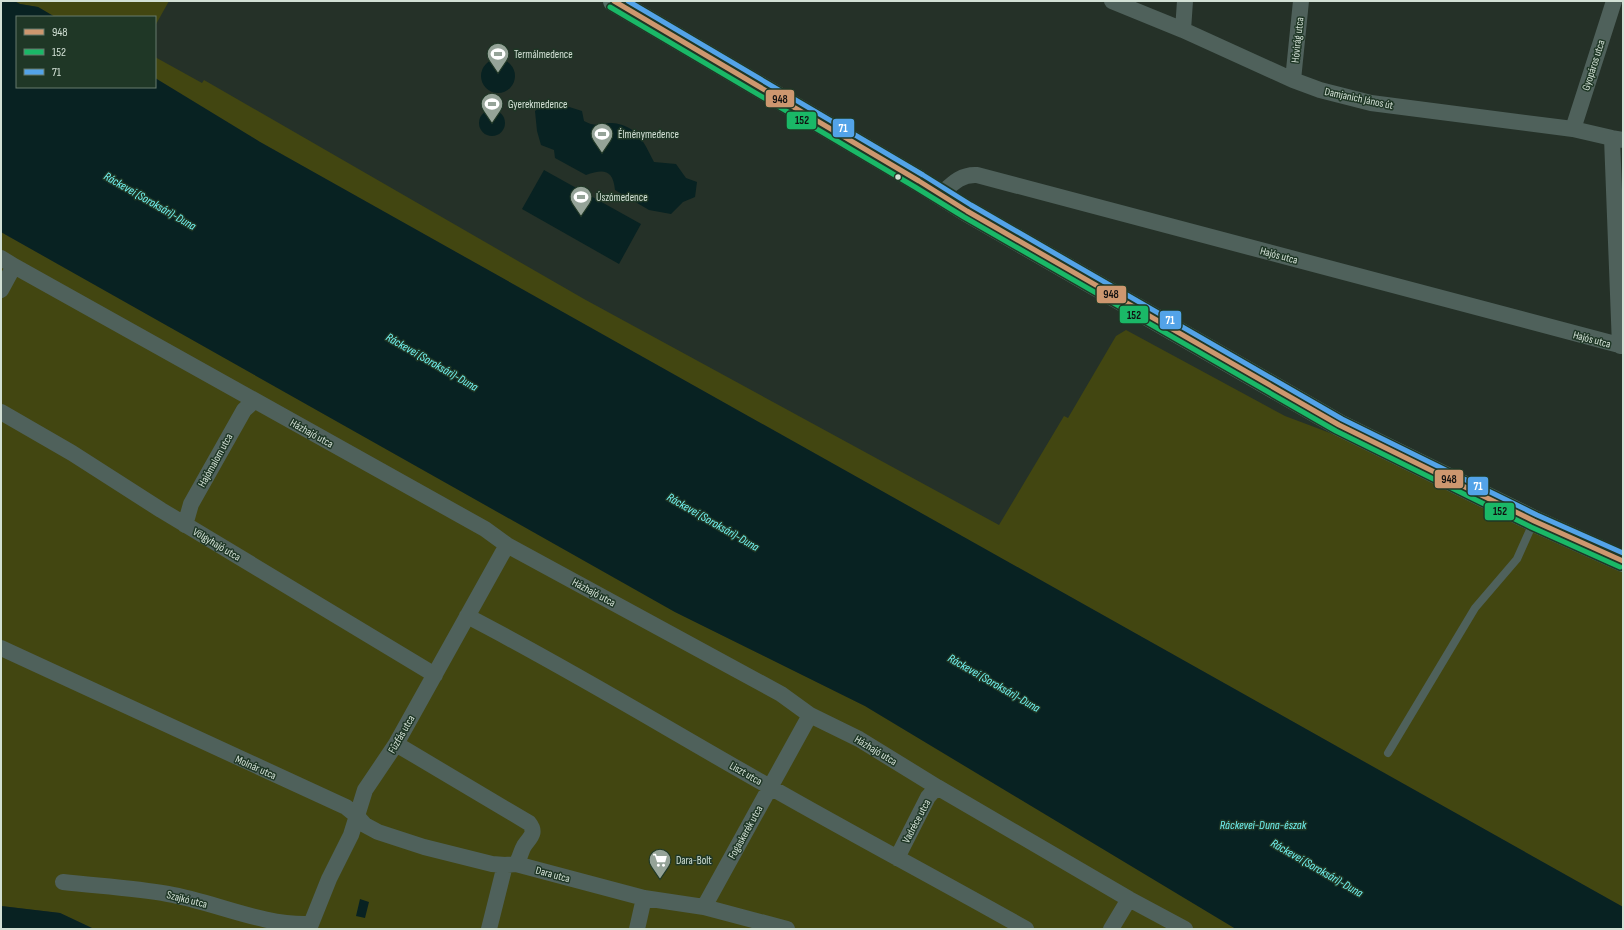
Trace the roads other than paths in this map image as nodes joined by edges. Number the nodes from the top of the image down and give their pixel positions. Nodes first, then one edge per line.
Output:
1 (614, 1) edge
2 (1112, 1) edge
3 (1185, 1) edge
4 (1301, 1) edge
5 (1616, 8) edge
6 (1183, 30) junction
7 (1293, 80) junction
8 (1573, 129) junction
9 (1617, 139) edge
10 (941, 194) junction
11 (7, 262) edge
12 (1, 290) edge
13 (1621, 346) edge
14 (254, 401) junction
15 (1, 412) edge
16 (1534, 521) junction
17 (185, 525) junction
18 (507, 545) junction
19 (1623, 561) edge
20 (467, 616) junction
21 (1, 648) edge
22 (434, 674) junction
23 (810, 715) junction
24 (396, 744) junction
25 (1388, 752) dead end
26 (937, 787) junction
27 (770, 788) junction
28 (357, 816) junction
29 (896, 858) junction
30 (510, 865) junction
31 (63, 882) dead end
32 (644, 898) junction
33 (1128, 899) junction
34 (704, 907) junction
35 (310, 927) edge
36 (489, 929) edge
37 (637, 929) edge
38 (787, 929) edge
39 (1026, 929) edge
40 (1111, 929) edge
41 (1185, 929) edge

1 - 10 street
2 - 6 street, Damjanich János út
3 - 6 street
4 - 7 street, Hóvirág utca
5 - 8 street, Gyopáros utca
6 - 7 street, Damjanich János út
7 - 8 street, Damjanich János út
8 - 9 street, Damjanich János út
9 - 13 street
10 - 13 street, Hajós utca
10 - 16 street
11 - 12 street
11 - 14 street, Házhajó utca
14 - 17 street, Hajómalom utca
14 - 18 street, Házhajó utca
15 - 17 street, Völgyhajó utca
16 - 19 street
16 - 25 lane
17 - 22 street, Völgyhajó utca
18 - 20 street, Fűzfás utca
18 - 23 street, Házhajó utca
20 - 22 street, Fűzfás utca
20 - 27 street, Liszt utca
21 - 28 street, Molnár utca
22 - 24 street, Fűzfás utca
23 - 26 street, Házhajó utca
23 - 27 street, Fogaskerék utca
24 - 28 street, Fűzfás utca
24 - 30 street
26 - 29 street, Vadréce utca
26 - 33 street, Házhajó utca
27 - 29 street, Liszt utca
27 - 34 street, Fogaskerék utca
28 - 30 street, Molnár utca
28 - 35 street, Fűzfás utca
29 - 39 street, Liszt utca
30 - 32 street, Dara utca
30 - 36 street
31 - 35 street, Szajkó utca
32 - 34 street, Dara utca
32 - 37 street
33 - 40 street
33 - 41 street, Házhajó utca
34 - 38 street, Dara utca

